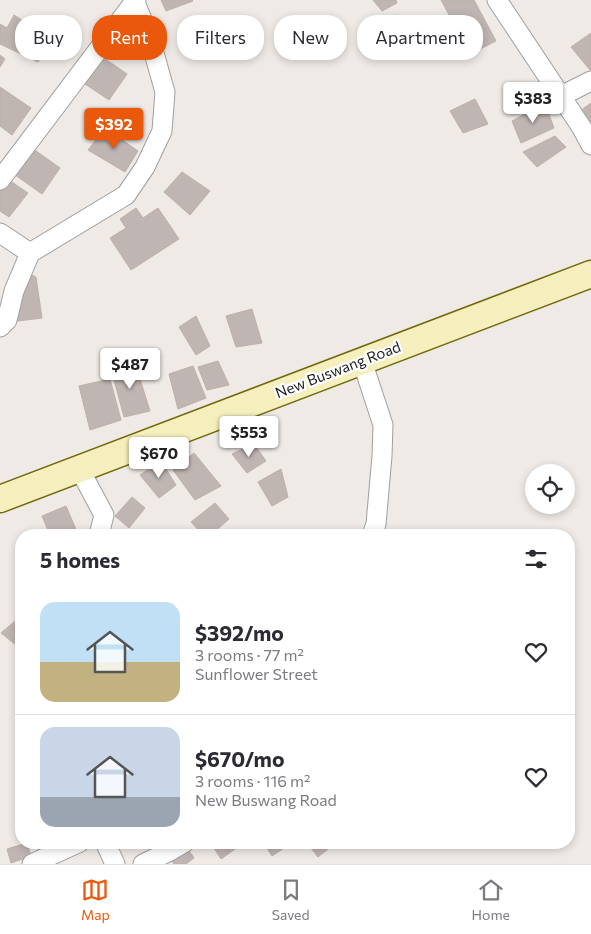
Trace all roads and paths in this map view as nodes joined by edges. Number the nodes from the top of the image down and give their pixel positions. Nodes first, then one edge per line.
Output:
1 (135, 0) edge
2 (497, 0) edge
3 (591, 81) edge
4 (561, 96) junction
5 (591, 145) edge
6 (0, 180) edge
7 (0, 233) edge
8 (30, 253) junction
9 (591, 274) edge
10 (0, 327) edge
11 (362, 361) junction
12 (80, 470) junction
13 (0, 499) edge
14 (100, 529) edge
15 (374, 529) edge
16 (65, 849) edge
17 (108, 849) edge
18 (173, 849) edge
19 (32, 864) edge
20 (115, 864) edge
21 (143, 864) edge

1 - 6 street
1 - 8 street
2 - 4 street
3 - 4 street
4 - 5 street
7 - 8 street
8 - 10 street
9 - 11 street, New Buswang Road
11 - 12 street, New Buswang Road
11 - 15 street
12 - 13 street, New Buswang Road
12 - 14 street
16 - 19 street
17 - 20 street
18 - 21 street

